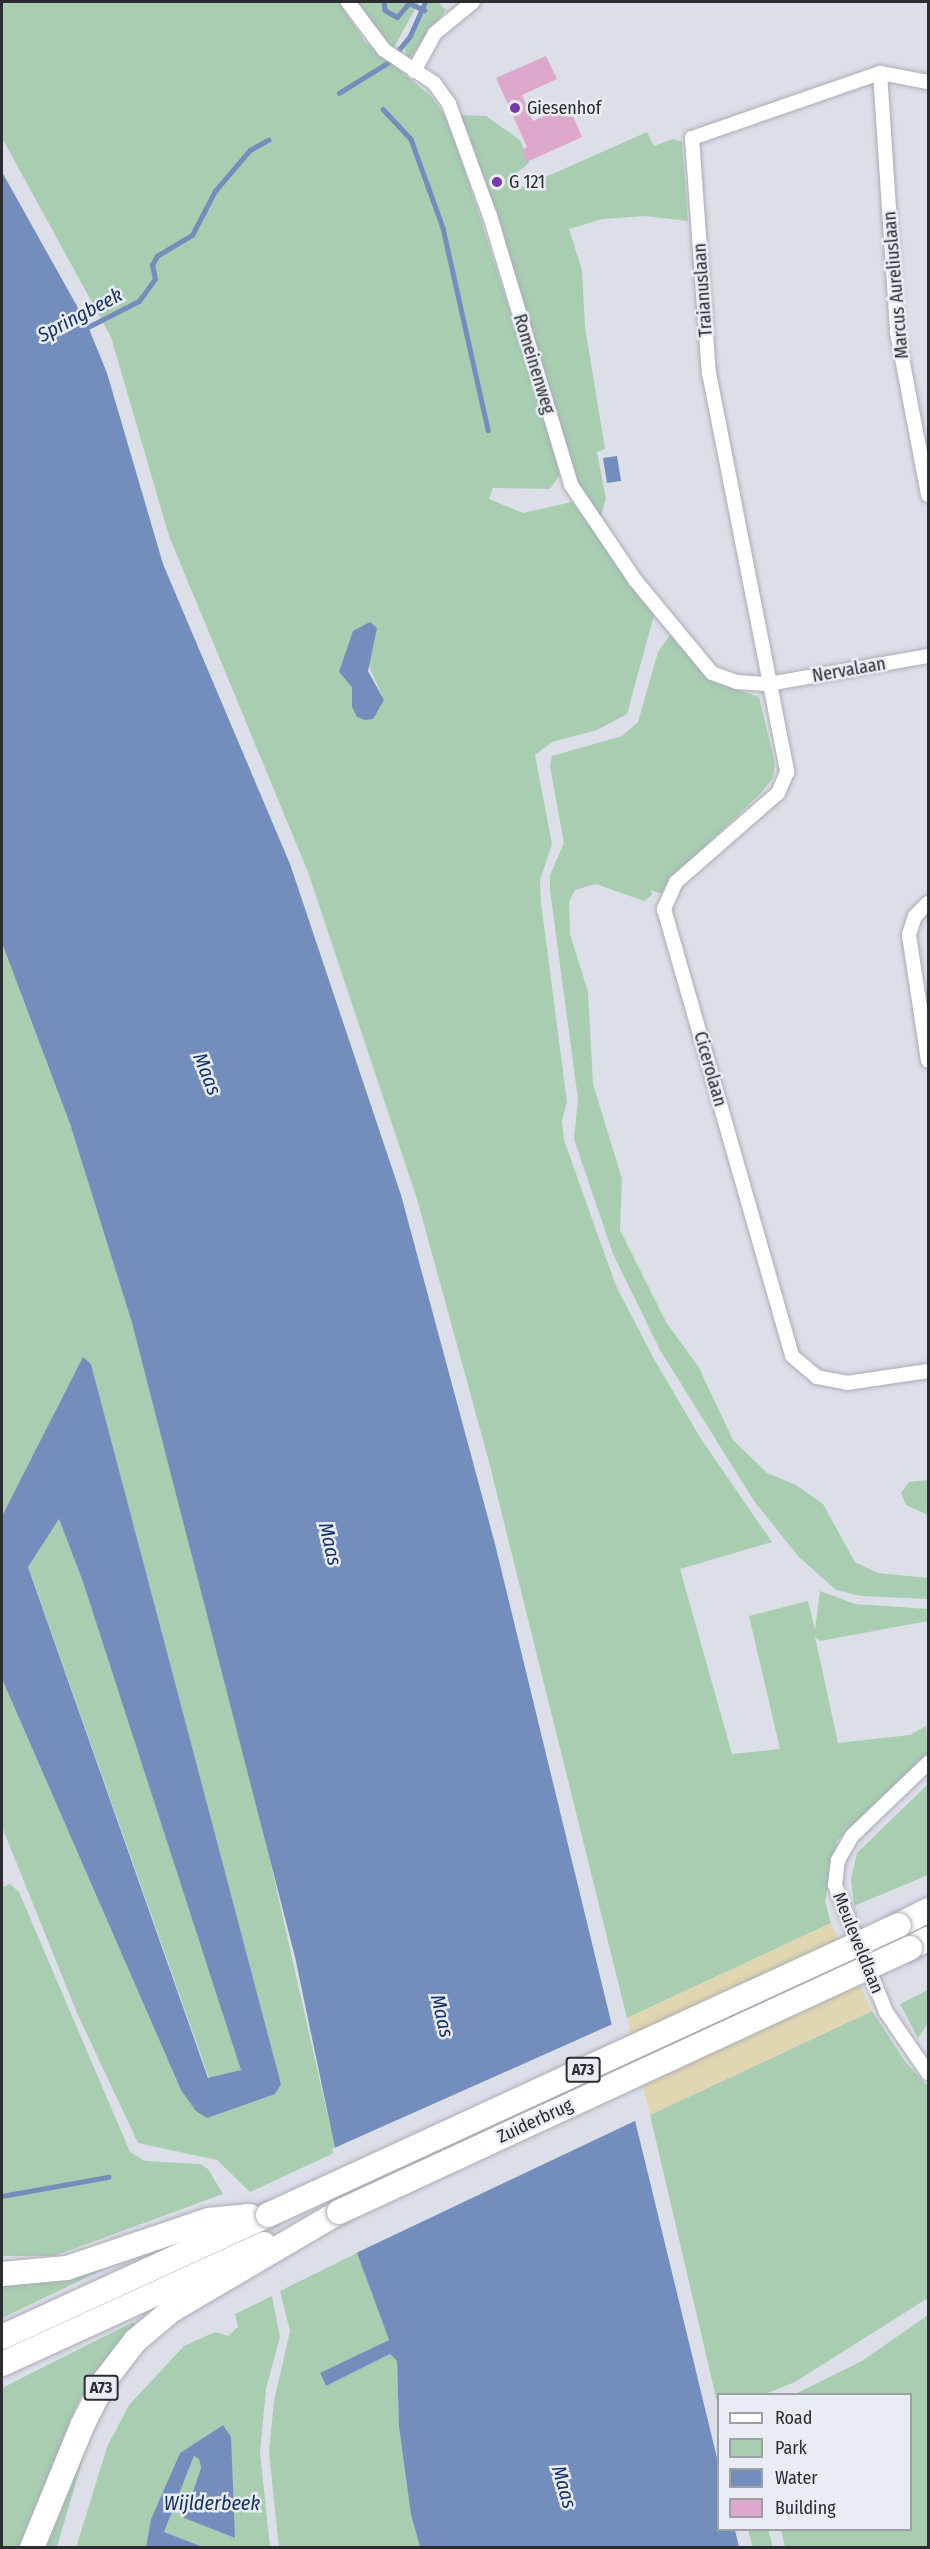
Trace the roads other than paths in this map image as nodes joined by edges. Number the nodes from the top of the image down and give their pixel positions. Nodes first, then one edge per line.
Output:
1 (348, 2) edge
2 (473, 2) edge
3 (414, 71) junction
4 (880, 73) junction
5 (928, 82) edge
6 (928, 495) edge
7 (928, 656) edge
8 (769, 684) junction
9 (928, 903) edge
10 (928, 1061) edge
11 (928, 1371) edge
12 (928, 1763) edge
13 (928, 1911) edge
14 (919, 1944) edge
15 (928, 2073) edge
16 (214, 2229) junction
17 (228, 2270) junction
18 (2, 2274) edge
19 (2, 2337) edge
20 (2, 2364) edge
21 (33, 2547) edge

1 - 3 street, Romeinenweg
2 - 3 street
3 - 8 street, Romeinenweg
4 - 5 street, Traianuslaan
4 - 6 street, Marcus Aureliuslaan
4 - 8 street, Traianuslaan
7 - 8 street, Nervalaan
8 - 11 street, Cicerolaan
9 - 10 street
12 - 15 street, Meuleveldlaan
13 - 16 highway, Zuiderbrug / A73, bridge
14 - 17 highway, Zuiderbrug / A73, bridge
16 - 18 highway, A73
16 - 19 highway, A73
17 - 20 highway, A73
17 - 21 highway, A73

